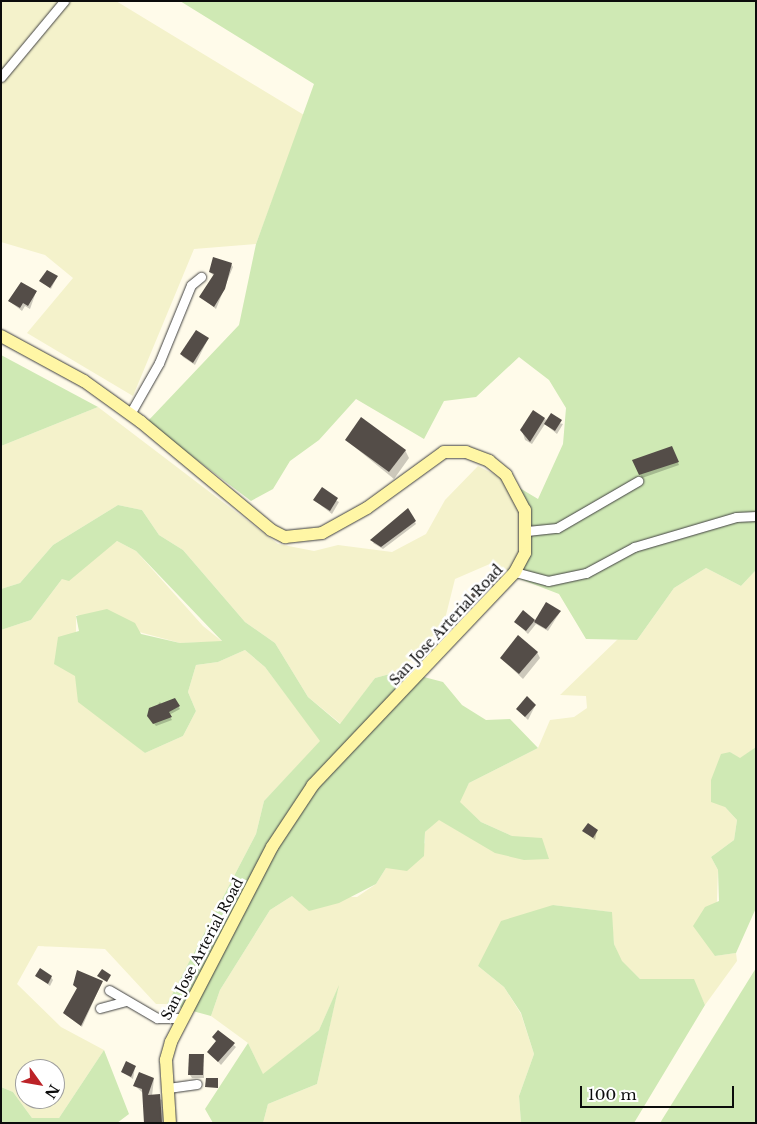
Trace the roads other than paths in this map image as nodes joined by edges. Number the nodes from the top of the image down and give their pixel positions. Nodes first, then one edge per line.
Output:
1 (64, 1) edge
2 (1, 77) edge
3 (201, 277) dead end
4 (1, 336) edge
5 (130, 414) junction
6 (638, 481) dead end
7 (756, 516) edge
8 (527, 531) junction
9 (515, 572) junction
10 (108, 990) dead end
11 (126, 1001) junction
12 (100, 1008) dead end
13 (182, 1018) junction
14 (197, 1084) dead end
15 (168, 1088) junction
16 (170, 1123) edge

1 - 2 street
3 - 5 street
4 - 5 main road, San Jose Arterial Road
5 - 8 main road, San Jose Arterial Road
6 - 8 street
7 - 9 street
8 - 9 main road, San Jose Arterial Road
9 - 13 main road, San Jose Arterial Road
10 - 11 street
11 - 12 street
11 - 13 street
13 - 15 main road, San Jose Arterial Road
14 - 15 street
15 - 16 main road, San Jose Arterial Road

